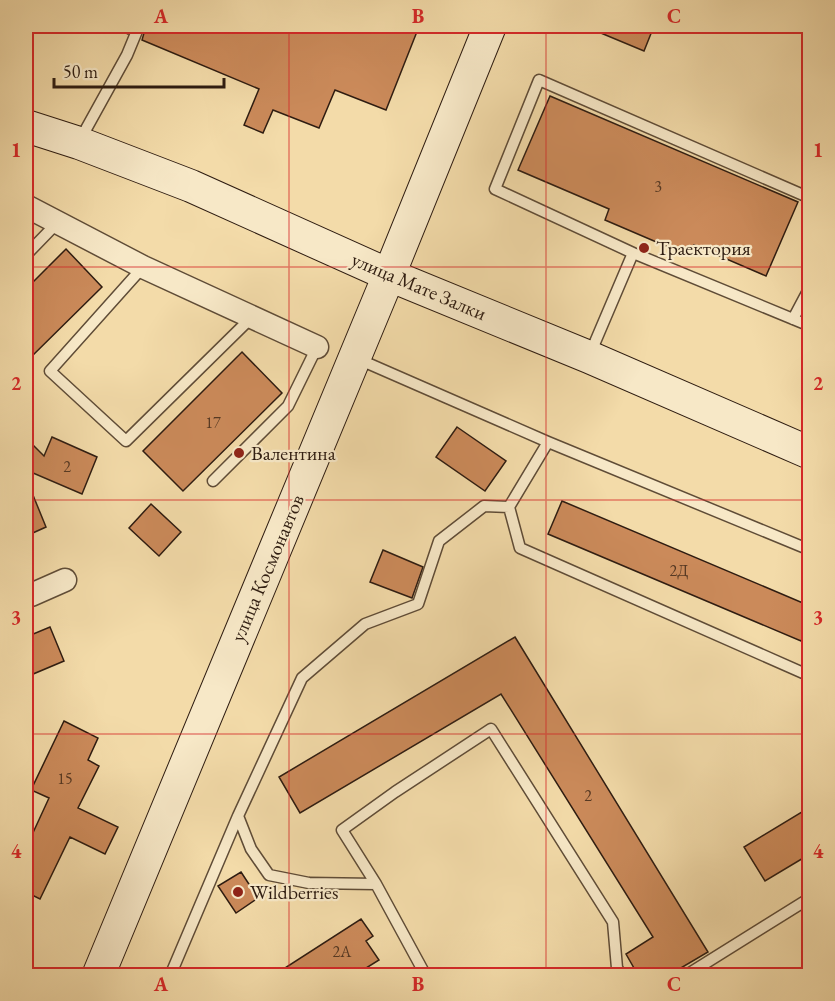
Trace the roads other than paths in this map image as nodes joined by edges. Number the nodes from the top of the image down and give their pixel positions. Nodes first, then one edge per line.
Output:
1 (139, 26) edge
2 (490, 26) edge
3 (26, 126) edge
4 (79, 143) junction
5 (810, 198) edge
6 (26, 206) edge
7 (58, 222) junction
8 (633, 253) junction
9 (26, 255) edge
10 (143, 267) junction
11 (389, 275) junction
12 (810, 287) edge
13 (252, 317) junction
14 (793, 319) junction
15 (810, 326) edge
16 (317, 347) joint
17 (589, 357) junction
18 (355, 358) junction
19 (548, 442) junction
20 (810, 453) edge
21 (213, 481) dead end
22 (508, 507) junction
23 (810, 550) edge
24 (65, 580) dead end
25 (26, 595) edge
26 (810, 676) edge
27 (238, 816) junction
28 (376, 884) junction
29 (810, 898) edge
30 (98, 975) edge
31 (170, 975) edge
32 (426, 975) edge
33 (622, 975) edge
34 (685, 975) edge

1 - 4 lane
2 - 11 street, улица Космонавтов
3 - 4 street, улица Мате Залки
4 - 11 street, улица Мате Залки
5 - 8 lane
6 - 7 street
7 - 9 lane
7 - 10 street
8 - 14 lane
8 - 17 lane
10 - 13 street
10 - 13 lane
11 - 17 street, улица Мате Залки
11 - 18 street, улица Космонавтов
12 - 14 lane
13 - 16 street
14 - 15 lane
16 - 21 lane
17 - 20 street, улица Мате Залки
18 - 19 lane
18 - 30 street, улица Космонавтов
19 - 22 lane
19 - 23 lane
22 - 26 lane
22 - 27 lane
24 - 25 street
27 - 28 lane
27 - 31 lane
28 - 32 lane
28 - 33 lane
29 - 34 lane

